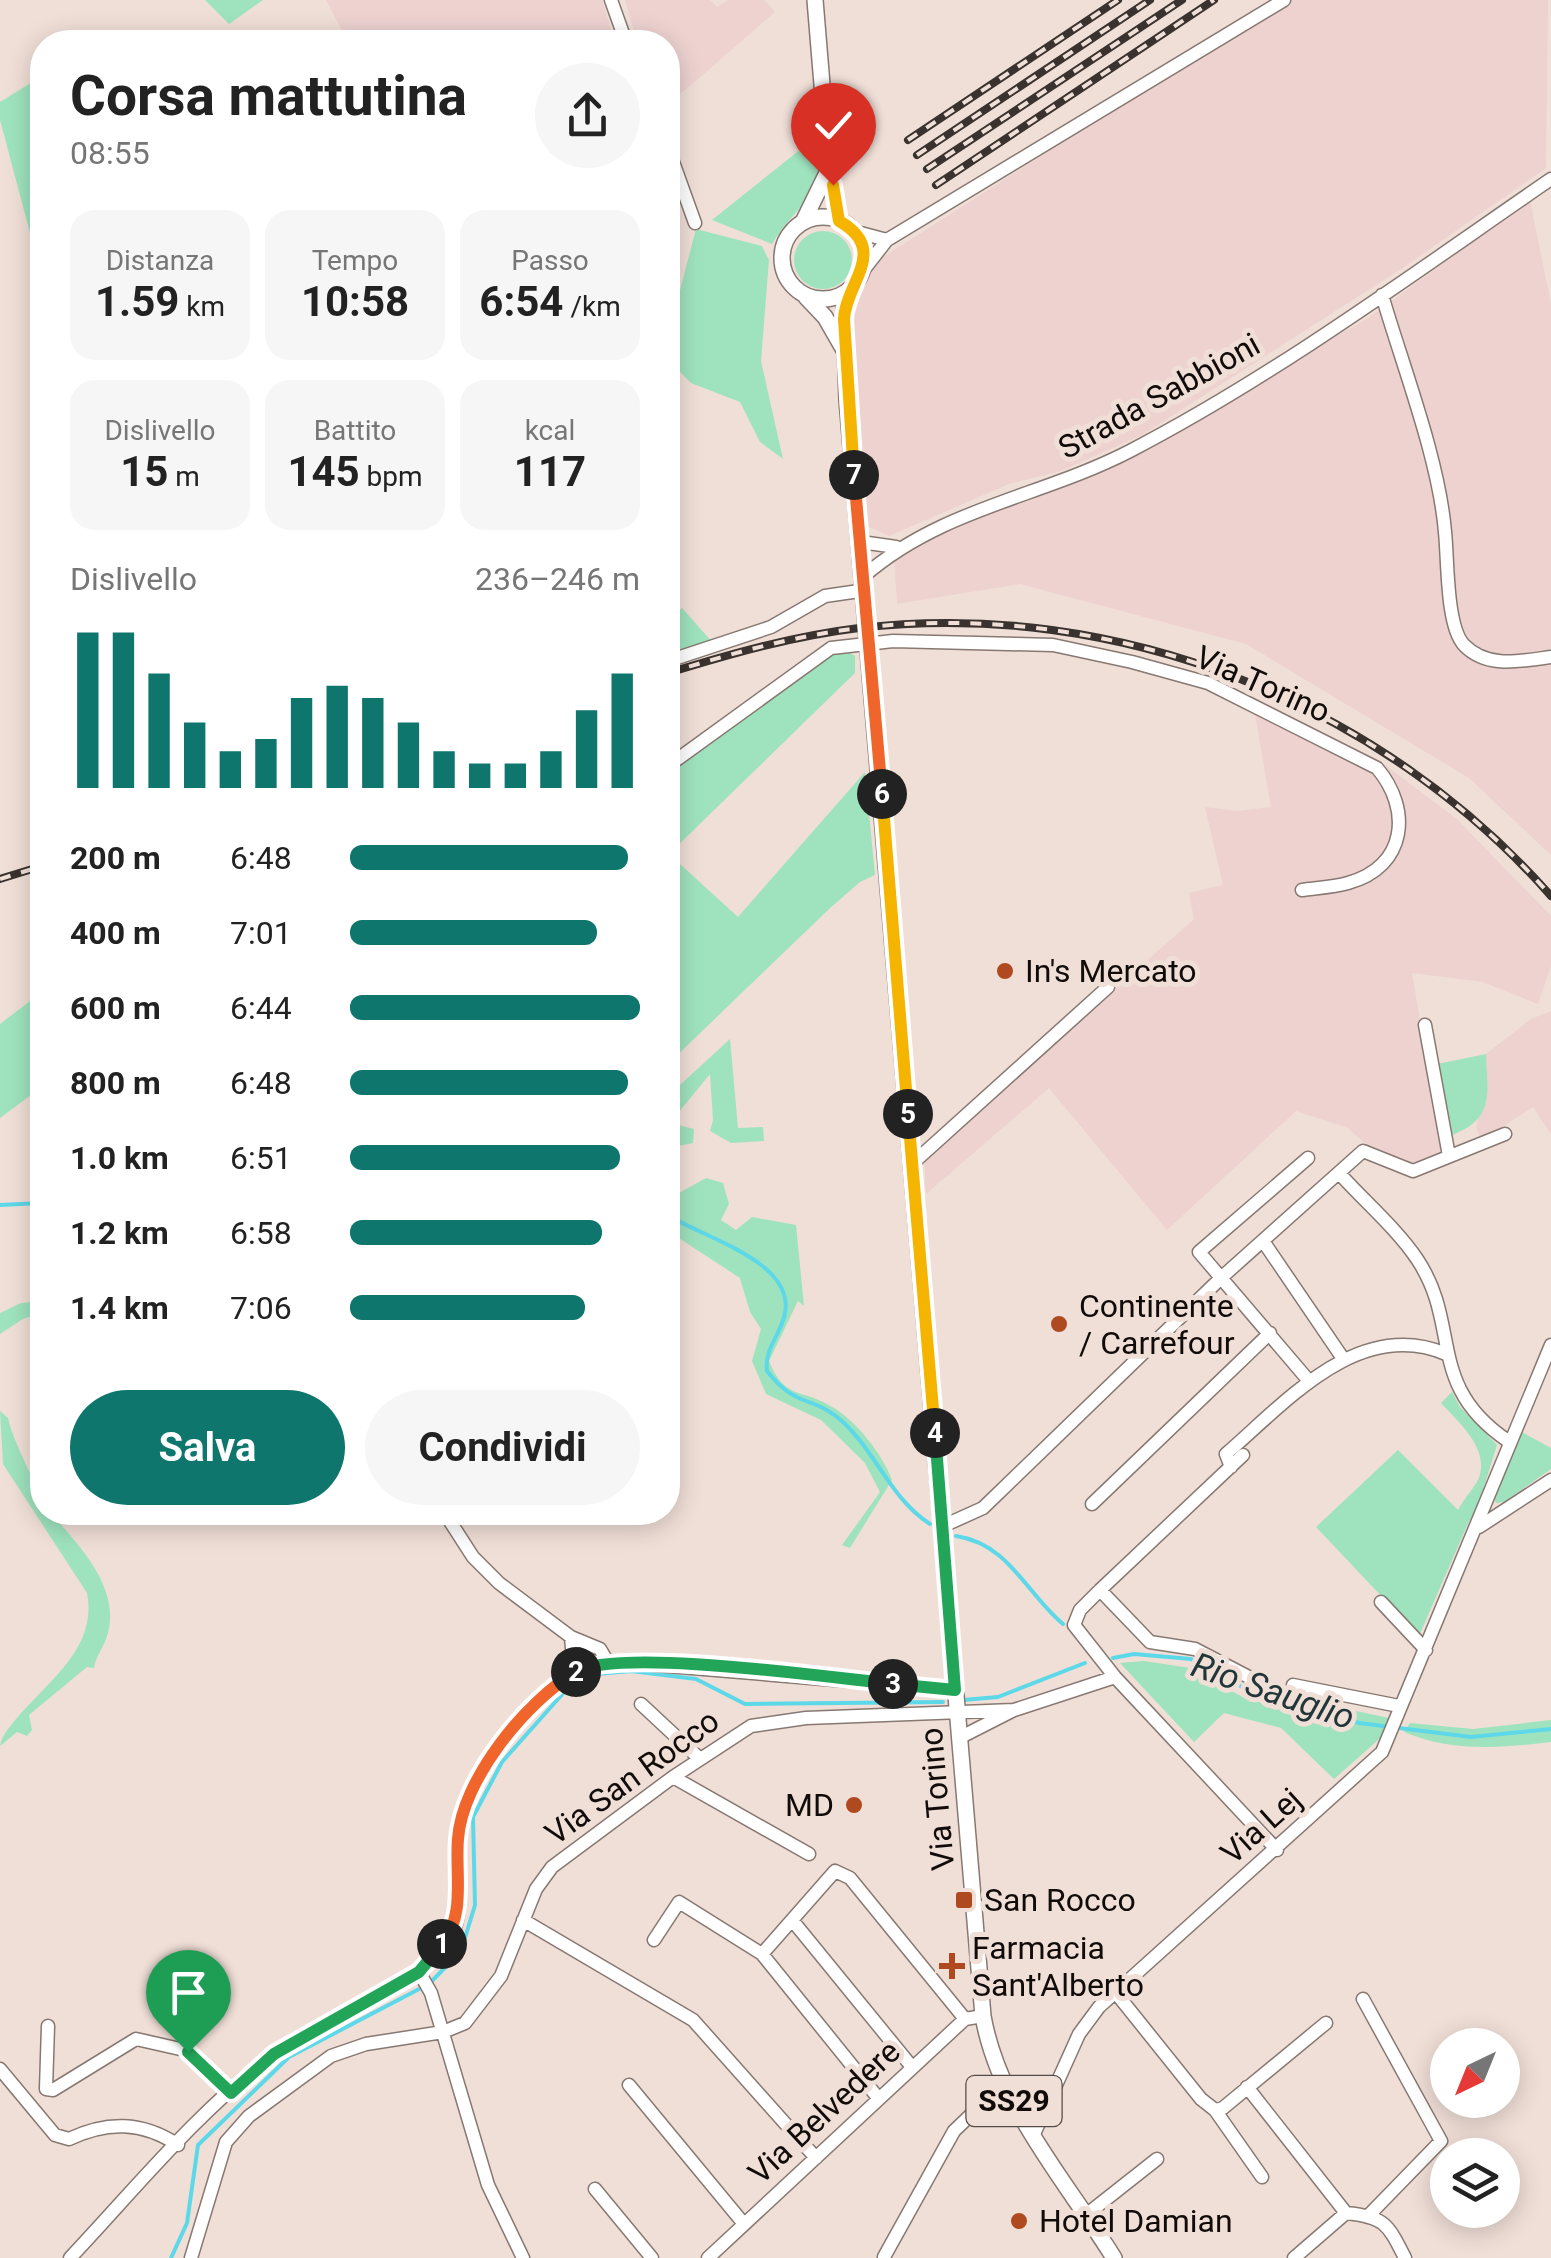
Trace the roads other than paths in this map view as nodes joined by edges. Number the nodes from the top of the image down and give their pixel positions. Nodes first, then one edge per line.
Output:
1 (611, 0) edge
2 (815, 0) edge
3 (1284, 0) edge
4 (622, 30) edge
5 (829, 169) junction
6 (1551, 179) edge
7 (680, 181) edge
8 (839, 221) junction
9 (803, 222) junction
10 (695, 223) dead end
11 (854, 231) junction
12 (887, 240) junction
13 (859, 277) junction
14 (804, 294) junction
15 (1382, 295) junction
16 (844, 350) junction
17 (861, 542) junction
18 (896, 547) junction
19 (865, 583) junction
20 (869, 642) junction
21 (1551, 656) edge
22 (680, 657) edge
23 (680, 757) edge
24 (1302, 890) dead end
25 (1108, 987) dead end
26 (1426, 1025) dead end
27 (1505, 1134) dead end
28 (1449, 1156) junction
29 (1308, 1158) dead end
30 (912, 1163) junction
31 (1339, 1173) junction
32 (1263, 1240) junction
33 (1222, 1278) junction
34 (1270, 1333) junction
35 (1551, 1345) edge
36 (1446, 1354) junction
37 (1344, 1360) junction
38 (1309, 1382) junction
39 (1508, 1441) junction
40 (1243, 1455) dead end
41 (1231, 1467) junction
42 (1551, 1480) edge
43 (1092, 1504) dead end
44 (452, 1525) edge
45 (943, 1526) junction
46 (1479, 1527) junction
47 (1100, 1590) junction
48 (1381, 1602) dead end
49 (571, 1637) junction
50 (1426, 1650) junction
51 (606, 1660) junction
52 (1115, 1676) junction
53 (566, 1678) junction
54 (1262, 1684) dead end
55 (1292, 1685) dead end
56 (955, 1690) junction
57 (641, 1704) dead end
58 (1014, 1710) junction
59 (957, 1712) junction
60 (1397, 1712) junction
61 (959, 1738) junction
62 (700, 1760) junction
63 (673, 1777) junction
64 (1277, 1850) junction
65 (809, 1854) dead end
66 (522, 1920) junction
67 (792, 1920) junction
68 (654, 1940) dead end
69 (762, 1954) junction
70 (421, 1975) junction
71 (1116, 1993) junction
72 (1363, 1999) dead end
73 (983, 2016) junction
74 (964, 2019) junction
75 (1326, 2022) dead end
76 (48, 2026) dead end
77 (443, 2032) junction
78 (912, 2067) junction
79 (0, 2069) edge
80 (629, 2084) dead end
81 (1004, 2084) junction
82 (1248, 2087) junction
83 (231, 2093) junction
84 (879, 2099) junction
85 (1215, 2110) junction
86 (1034, 2134) junction
87 (178, 2145) junction
88 (816, 2158) junction
89 (1158, 2159) dead end
90 (1262, 2178) dead end
91 (594, 2189) dead end
92 (1346, 2213) junction
93 (1086, 2215) junction
94 (1369, 2215) junction
95 (744, 2224) junction
96 (884, 2257) edge
97 (70, 2258) edge
98 (190, 2258) edge
99 (523, 2258) edge
100 (652, 2258) edge
101 (708, 2258) edge
102 (1114, 2258) edge
103 (1294, 2258) edge
104 (1405, 2258) edge

1 - 4 street
2 - 5 main road
3 - 12 street
5 - 8 main road
5 - 9 main road
6 - 15 street, Strada Sabbioni
7 - 10 street
8 - 9 main road
8 - 11 main road
9 - 14 main road
11 - 12 street
11 - 13 main road
12 - 13 street
13 - 14 main road
13 - 16 main road, Via Torino / SS29
14 - 16 main road, Via Torino / SS29
15 - 18 street, Strada Sabbioni
15 - 21 street
16 - 17 main road, Via Torino / SS29
17 - 18 street
17 - 19 main road, Via Torino / SS29
18 - 19 street, Strada Sabbioni
19 - 20 main road, Via Torino / SS29
19 - 22 street
20 - 23 street
20 - 24 street, Via Torino
20 - 30 main road, Via Torino / SS29
25 - 30 street
26 - 28 street
27 - 28 street
28 - 31 street
29 - 33 street
30 - 45 main road, Via Torino / SS29
31 - 32 street
31 - 36 street
32 - 33 street
32 - 37 street
33 - 34 street
33 - 45 street
34 - 38 street
34 - 43 street
35 - 39 street, Via Lej
36 - 37 street
36 - 39 street
37 - 38 street
38 - 41 street
39 - 46 street, Via Lej
40 - 41 street
41 - 47 street
42 - 46 street
44 - 49 street
45 - 56 main road, Via Torino / SS29
46 - 50 street, Via Lej
47 - 52 street
47 - 54 street
48 - 50 street
49 - 51 street
49 - 53 street
50 - 60 street, Via Lej
51 - 53 street
51 - 56 street
52 - 58 street
52 - 64 street
53 - 70 street
55 - 60 street
56 - 59 main road, Via Torino / SS29
57 - 62 street
58 - 59 street, Via San Rocco
58 - 61 street
59 - 61 main road, Via Torino / SS29
59 - 62 street, Via San Rocco
60 - 64 street, Via Lej
61 - 73 main road, Via Torino / SS29
62 - 63 street, Via San Rocco
63 - 65 street
63 - 66 street, Via San Rocco
64 - 71 street, Via Lej
66 - 77 street, Via San Rocco
66 - 88 street
67 - 69 street
67 - 74 street
67 - 78 street
68 - 69 street
69 - 84 street
70 - 77 street
70 - 83 street
71 - 85 street
71 - 86 street, Via Lej
72 - 94 street
73 - 74 street
73 - 81 main road, Via Torino / SS29
74 - 78 street, Via Belvedere
75 - 82 street
76 - 83 street
77 - 98 street, Via San Rocco
77 - 99 street
78 - 84 street, Via Belvedere
79 - 87 street
80 - 95 street
81 - 86 main road, Via Torino / SS29
81 - 96 street
82 - 85 street
82 - 92 street
83 - 87 street
84 - 88 street, Via Belvedere
85 - 90 street
86 - 93 main road, Via Torino / SS29
87 - 97 street
88 - 95 street, Via Belvedere
89 - 93 street
91 - 100 street
92 - 94 street
92 - 103 street
93 - 102 main road, Via Torino / SS29
94 - 104 street
95 - 101 street, Via Belvedere

